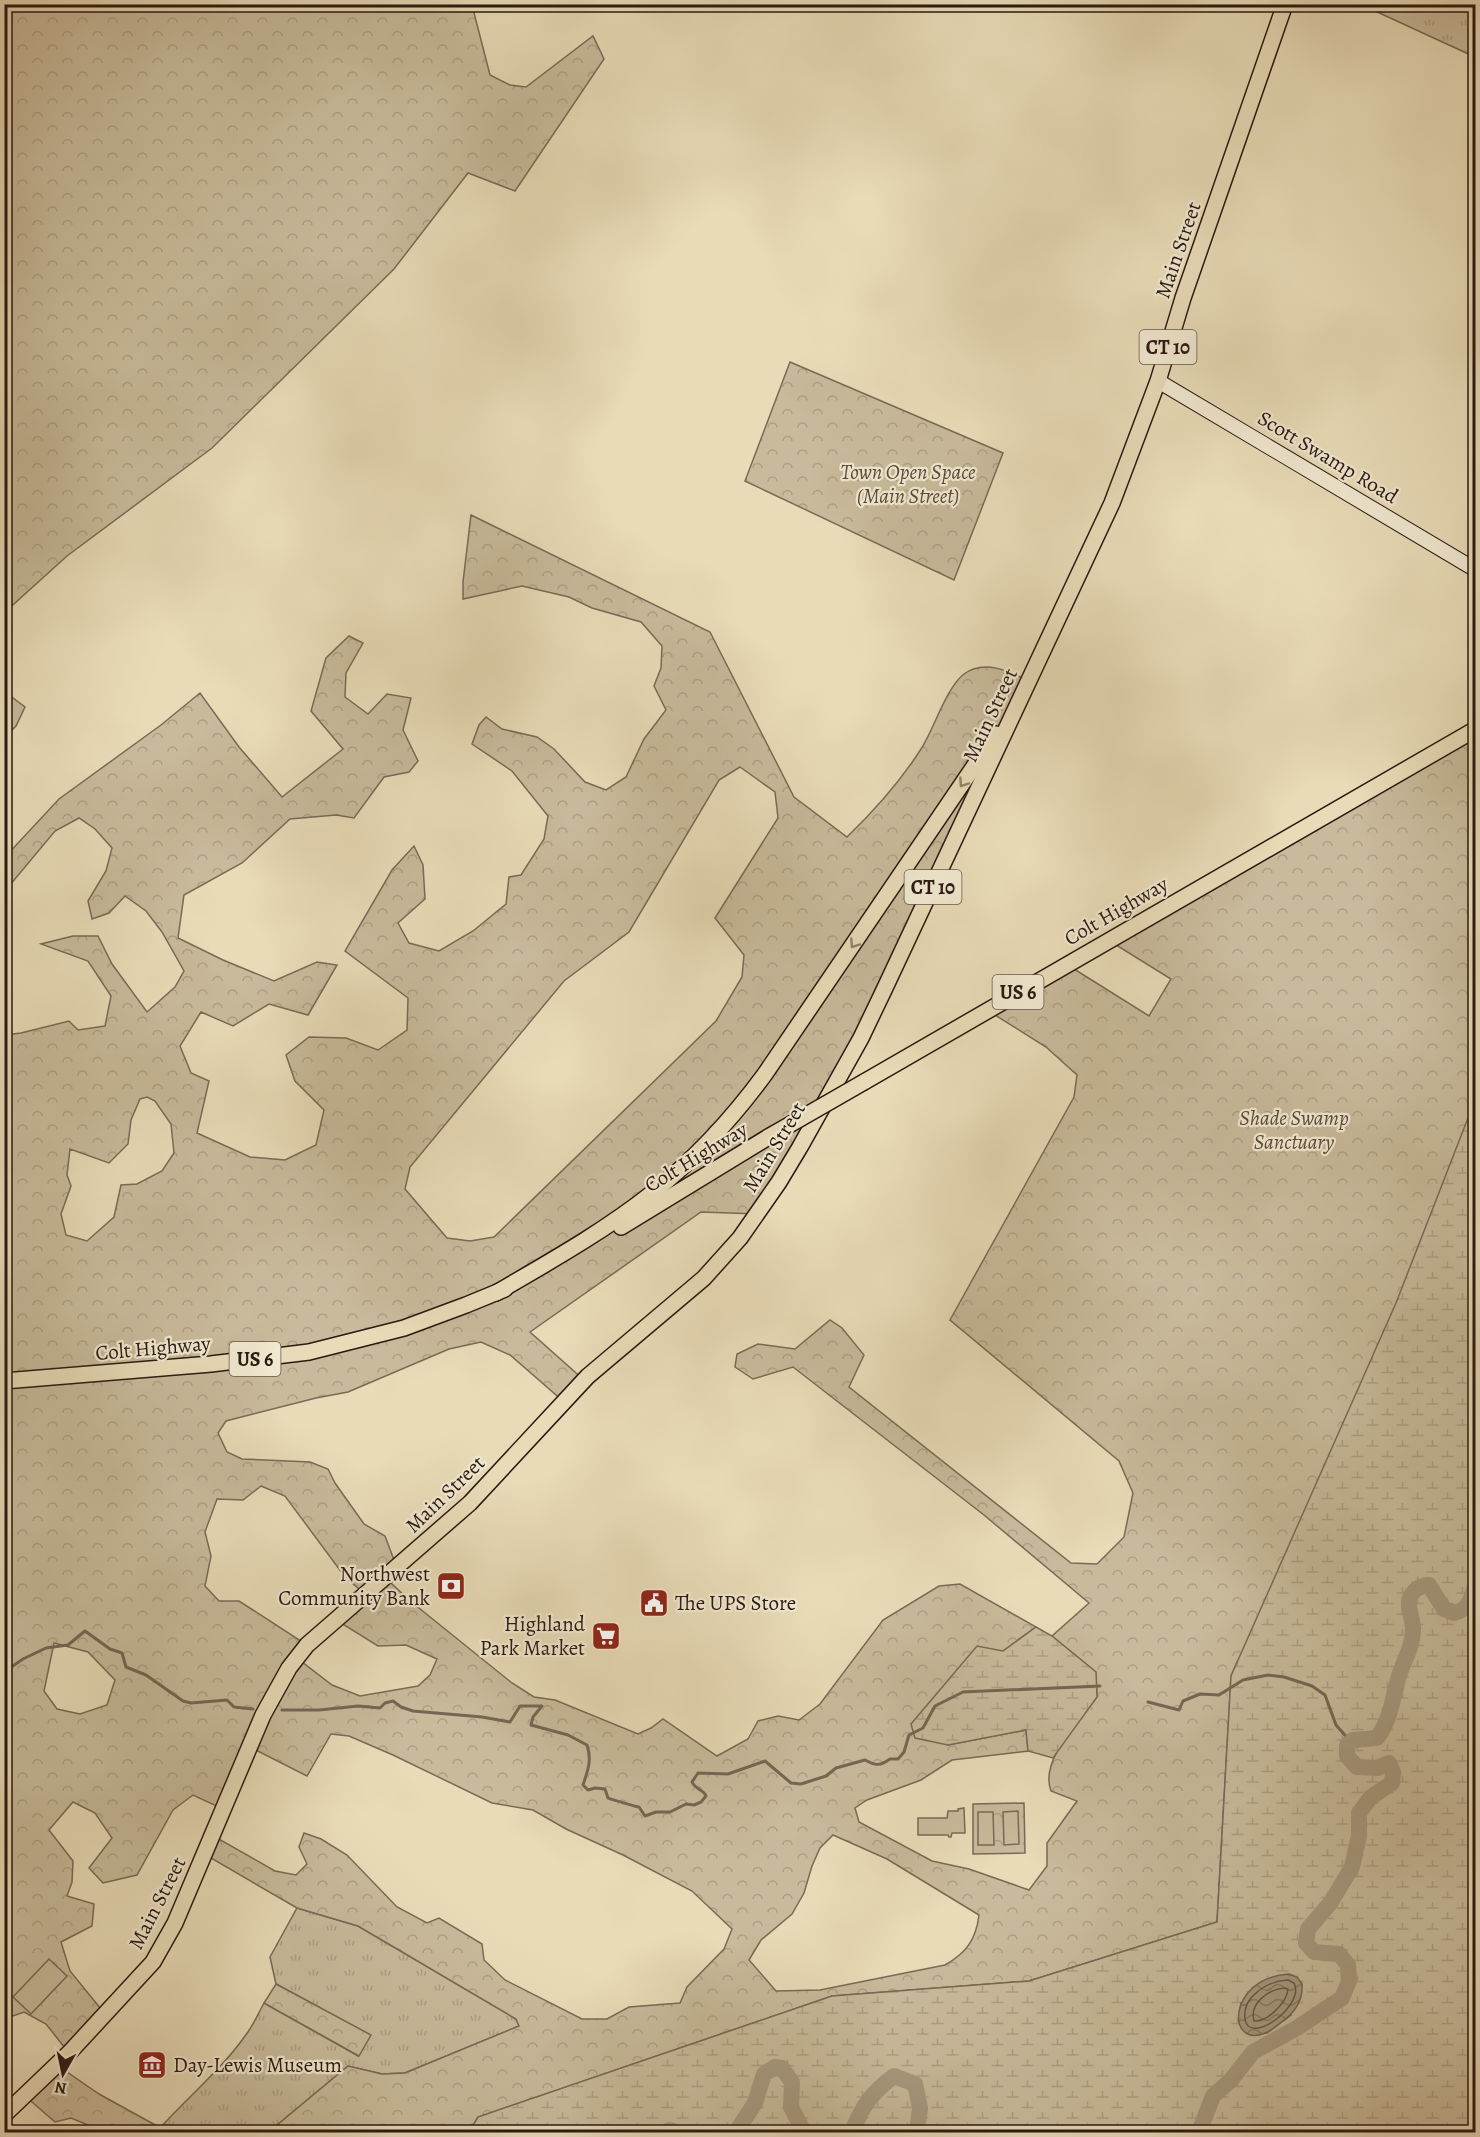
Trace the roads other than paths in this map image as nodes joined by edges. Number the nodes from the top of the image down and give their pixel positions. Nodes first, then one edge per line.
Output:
1 (1285, 4) edge
2 (1158, 381) junction
3 (1476, 570) edge
4 (1029, 681) junction
5 (1476, 729) edge
6 (496, 1293) junction
7 (4, 1381) edge
8 (4, 2115) edge

1 - 2 highway, Main Street / CT 10
2 - 3 main road, Scott Swamp Road
2 - 4 highway, Main Street / CT 10
4 -> 6 highway
4 - 8 highway, Main Street / CT 10
5 - 6 highway, Colt Highway / US 6, bridge
6 - 7 highway, Colt Highway / US 6

